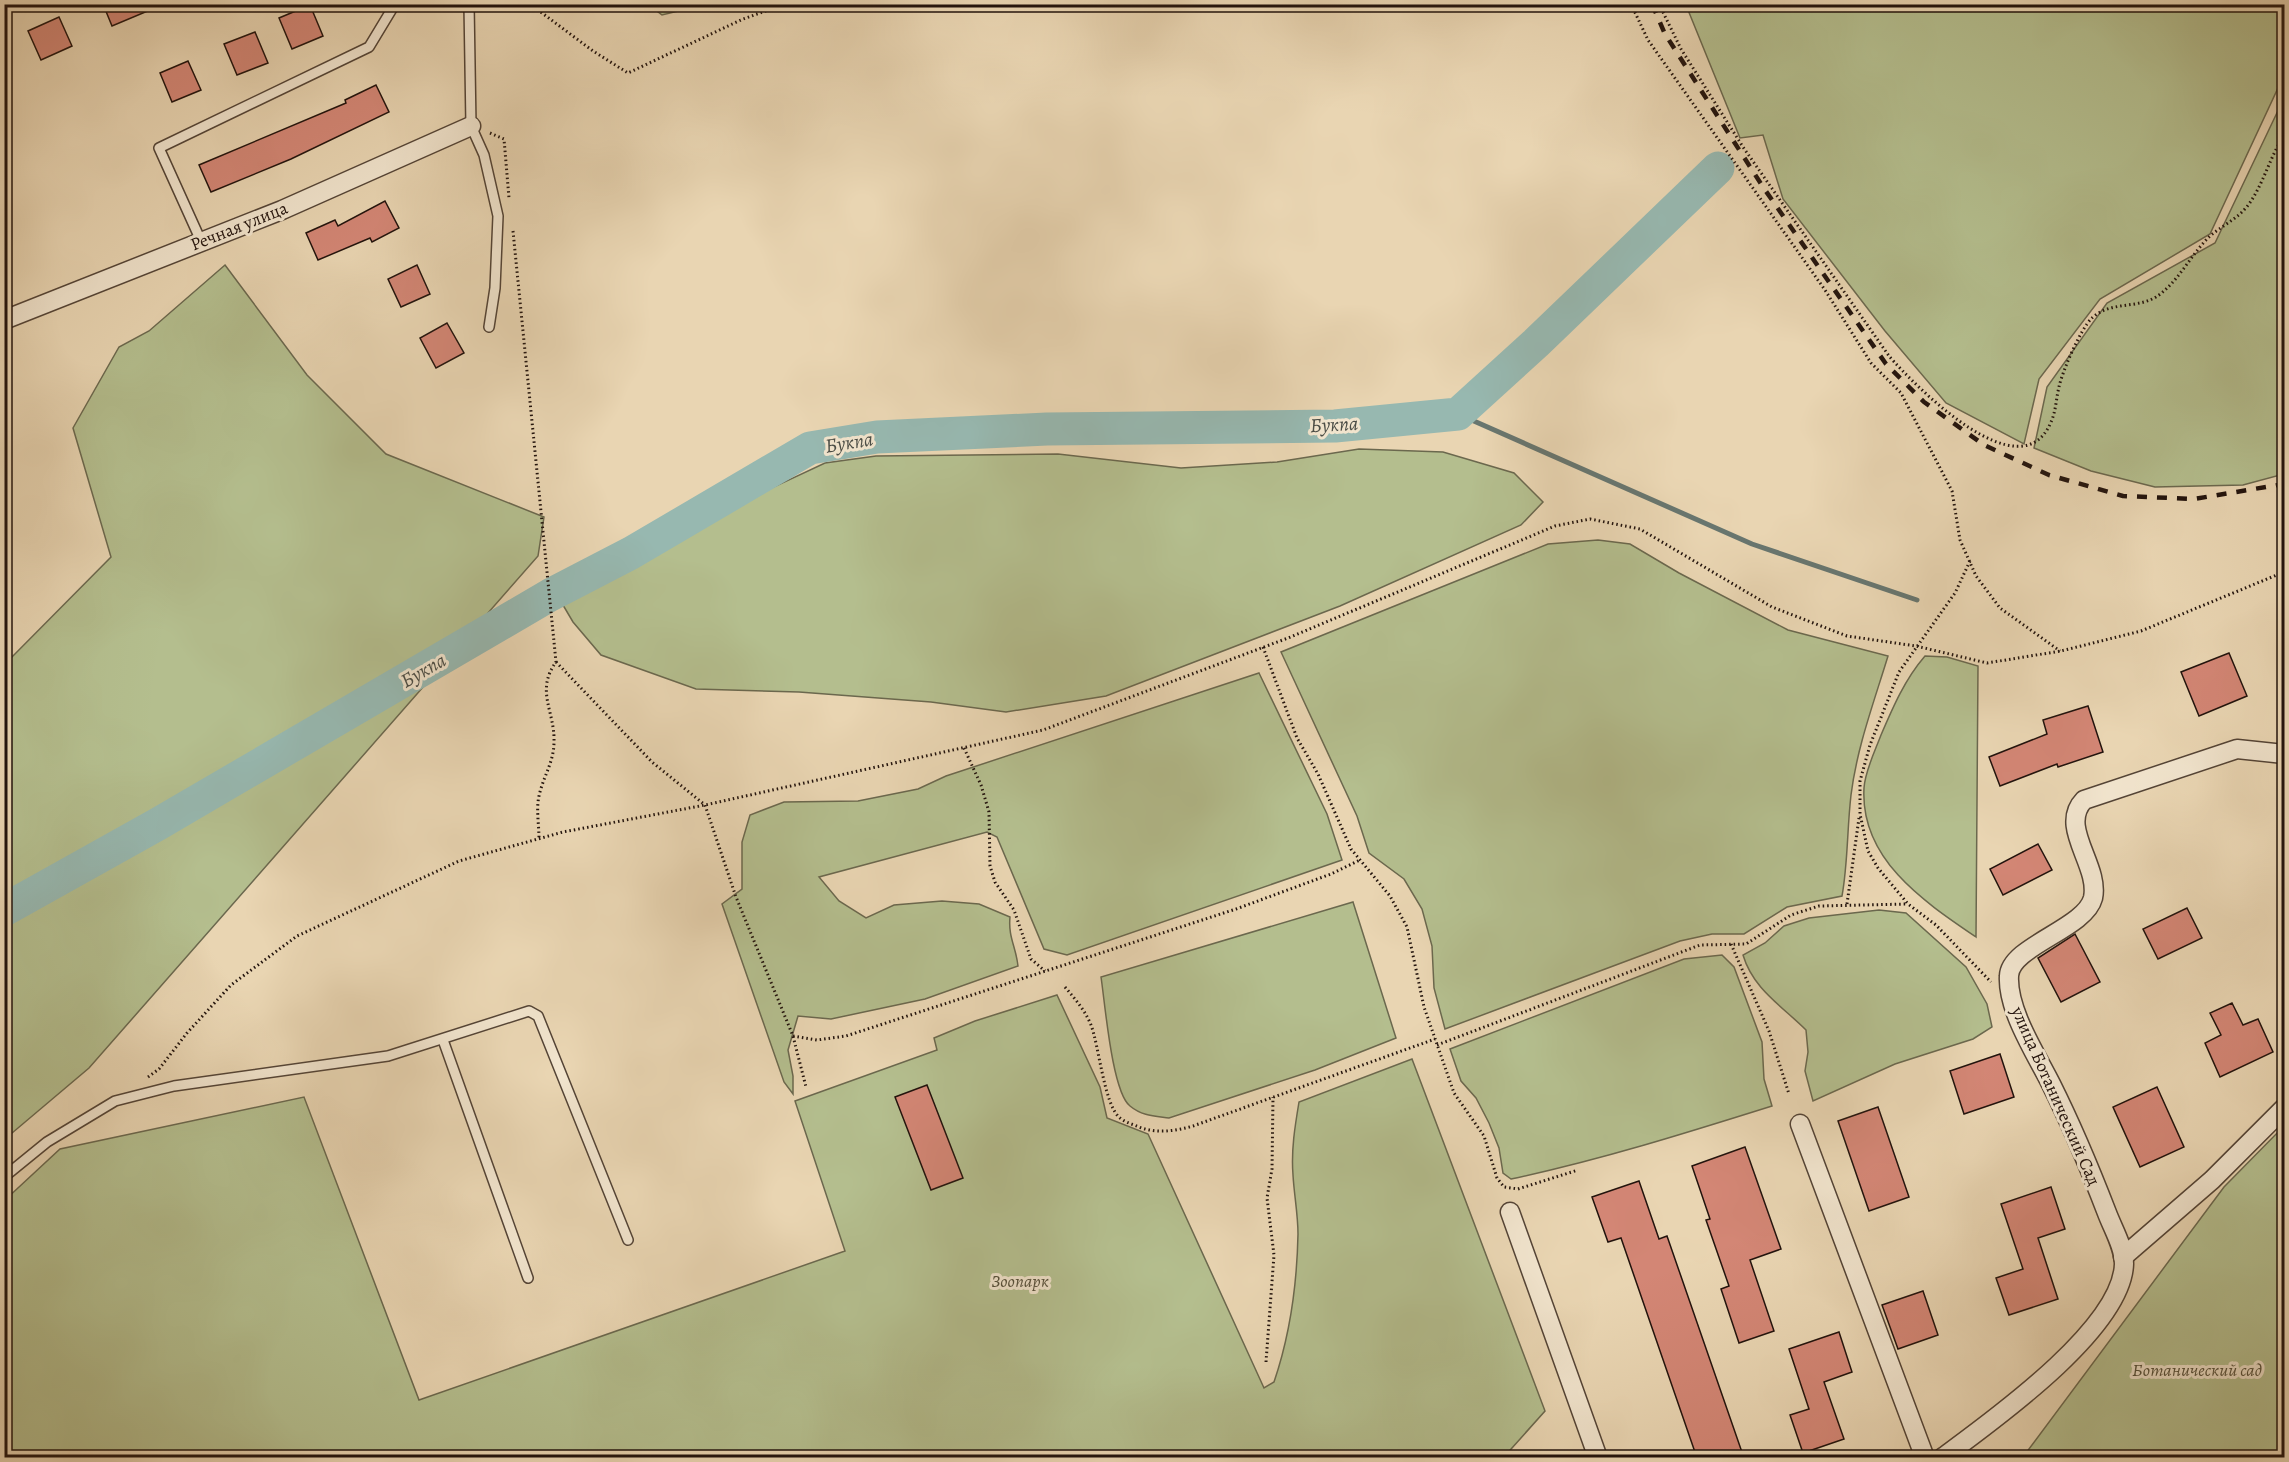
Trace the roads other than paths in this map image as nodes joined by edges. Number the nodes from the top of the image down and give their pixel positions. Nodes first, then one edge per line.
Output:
1 (395, 4) edge
2 (469, 4) edge
3 (471, 126) junction
4 (201, 241) junction
5 (4, 320) edge
6 (489, 327) dead end
7 (2284, 754) edge
8 (443, 1040) junction
9 (2284, 1108) edge
10 (1800, 1124) dead end
11 (4, 1177) edge
12 (1510, 1212) dead end
13 (628, 1240) dead end
14 (2123, 1257) junction
15 (528, 1278) dead end
16 (1598, 1458) edge
17 (1925, 1458) edge
18 (1942, 1458) edge

1 - 4 lane
2 - 3 lane
3 - 4 street, Речная улица
3 - 6 lane
4 - 5 street, Речная улица
7 - 14 street, улица Ботанический Сад
8 - 11 lane
8 - 13 lane
8 - 15 lane
9 - 14 street
10 - 17 street
12 - 16 street
14 - 18 street, улица Ботанический Сад

